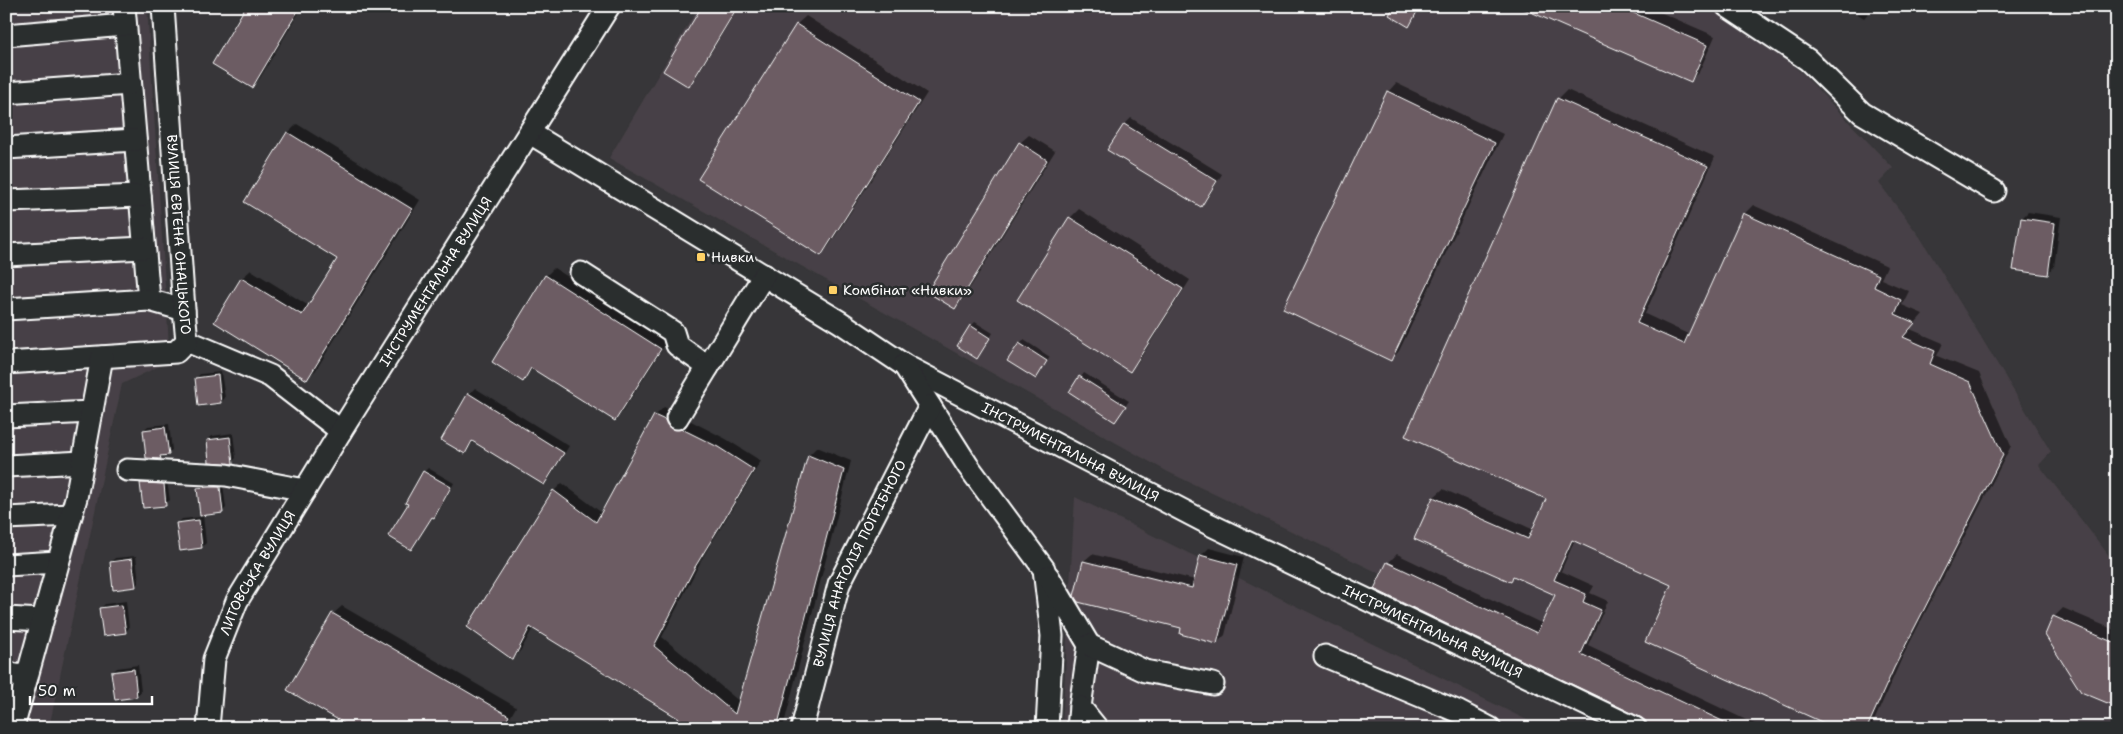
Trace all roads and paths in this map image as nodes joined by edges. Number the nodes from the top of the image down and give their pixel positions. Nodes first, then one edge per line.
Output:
1 (163, 6) edge
2 (609, 6) edge
3 (1727, 6) edge
4 (125, 16) edge
5 (6, 35) edge
6 (130, 84) junction
7 (6, 93) edge
8 (530, 133) junction
9 (135, 140) junction
10 (6, 148) edge
11 (1994, 191) dead end
12 (140, 196) junction
13 (6, 201) edge
14 (144, 248) junction
15 (6, 255) edge
16 (581, 273) dead end
17 (764, 275) junction
18 (148, 300) junction
19 (6, 309) edge
20 (184, 310) junction
21 (187, 342) junction
22 (102, 357) junction
23 (6, 363) edge
24 (904, 365) junction
25 (708, 368) junction
26 (930, 406) junction
27 (92, 412) junction
28 (6, 416) edge
29 (677, 418) dead end
30 (341, 431) junction
31 (83, 462) junction
32 (6, 466) edge
33 (127, 470) dead end
34 (306, 490) junction
35 (71, 515) junction
36 (6, 518) edge
37 (58, 562) junction
38 (6, 565) edge
39 (1044, 569) junction
40 (6, 618) edge
41 (42, 620) junction
42 (1089, 645) junction
43 (1325, 656) dead end
44 (16, 675) edge
45 (1213, 684) dead end
46 (1080, 707) junction
47 (11, 726) edge
48 (208, 728) edge
49 (802, 728) edge
50 (1047, 728) edge
51 (1078, 728) edge
52 (1097, 728) edge
53 (1490, 728) edge
54 (1634, 728) edge

1 - 20 street, ВУЛИЦЯ ЄВГЕНА ОНАЦЬКОГО
2 - 8 street, ІНСТРУМЕНТАЛЬНА ВУЛИЦЯ
3 - 11 street
4 - 5 street
4 - 6 street
6 - 7 street
6 - 9 street
8 - 17 street, ІНСТРУМЕНТАЛЬНА ВУЛИЦЯ
8 - 30 street, ІНСТРУМЕНТАЛЬНА ВУЛИЦЯ
9 - 10 street
9 - 12 street
12 - 13 street
12 - 14 street
14 - 15 street
14 - 18 street
16 - 25 street
17 - 24 street, ІНСТРУМЕНТАЛЬНА ВУЛИЦЯ
17 - 25 street
18 - 19 street
18 - 20 street
20 - 21 street, ВУЛИЦЯ ЄВГЕНА ОНАЦЬКОГО
21 - 22 street
21 - 30 street, ВУЛИЦЯ ЄВГЕНА ОНАЦЬКОГО
22 - 23 street
22 - 27 street
24 - 26 street
24 - 54 street, ІНСТРУМЕНТАЛЬНА ВУЛИЦЯ
25 - 29 street
26 - 39 street
26 - 49 street, ВУЛИЦЯ АНАТОЛІЯ ПОГРІБНОГО
27 - 28 street
27 - 31 street
30 - 34 street, ЛИТОВСЬКА ВУЛИЦЯ
31 - 32 street
31 - 35 street
33 - 34 street
34 - 48 street, ЛИТОВСЬКА ВУЛИЦЯ
35 - 36 street
35 - 37 street
37 - 38 street
37 - 41 street
39 - 42 street
39 - 50 street
40 - 41 street
41 - 44 street
42 - 45 street
42 - 46 street
43 - 53 street
44 - 47 street
46 - 51 street
46 - 52 street

